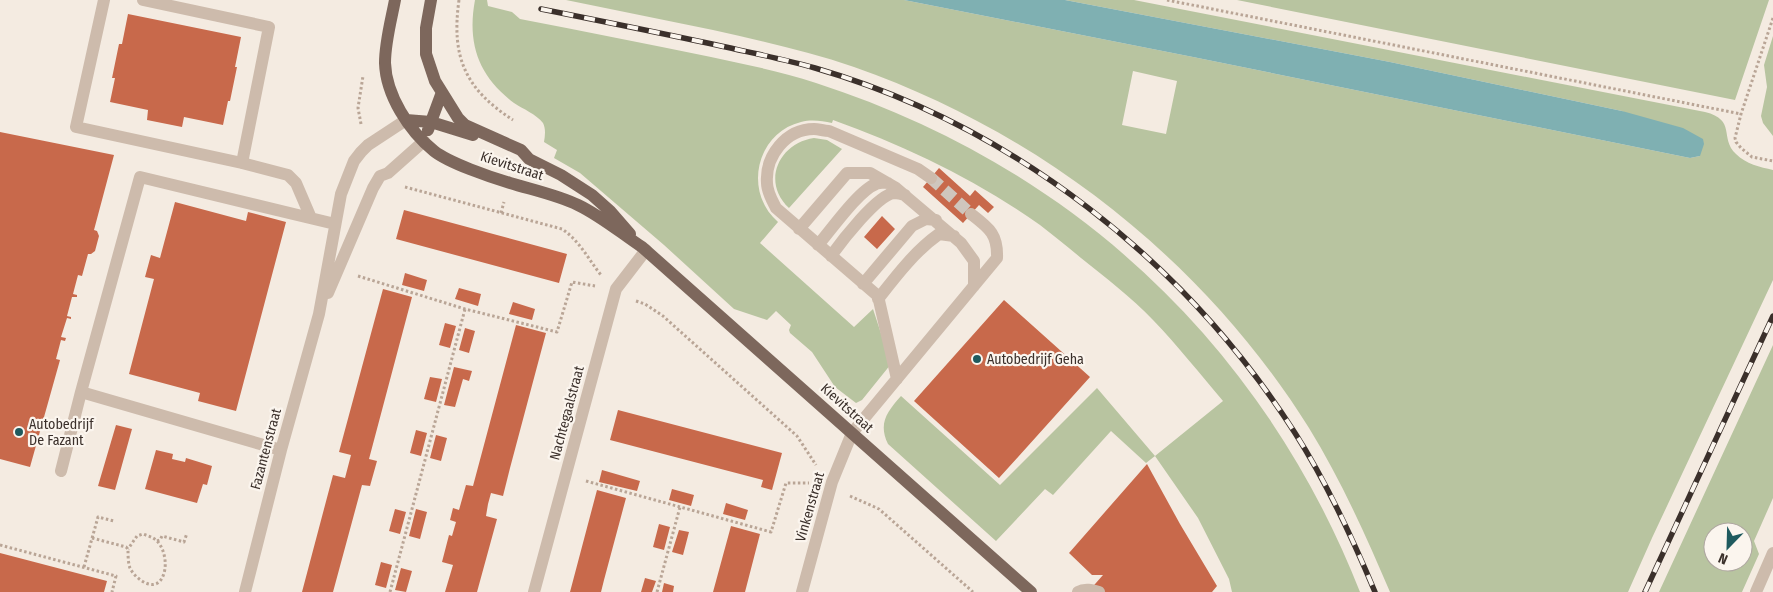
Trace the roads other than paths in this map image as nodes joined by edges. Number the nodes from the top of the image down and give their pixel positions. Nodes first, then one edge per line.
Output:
1 (104, 0) edge
2 (143, 0) edge
3 (395, 0) edge
4 (431, 0) edge
5 (442, 92) junction
6 (406, 120) junction
7 (430, 122) junction
8 (424, 141) junction
9 (520, 150) junction
10 (242, 164) junction
11 (931, 178) tunnel mouth
12 (888, 183) junction
13 (905, 195) junction
14 (971, 214) tunnel mouth
15 (311, 218) junction
16 (936, 220) junction
17 (335, 224) junction
18 (799, 229) junction
19 (954, 236) junction
20 (818, 245) junction
21 (644, 248) junction
22 (831, 256) junction
23 (863, 284) junction
24 (974, 286) junction
25 (878, 299) junction
26 (319, 314) junction
27 (897, 379) junction
28 (81, 392) junction
29 (852, 433) junction
30 (281, 450) junction
31 (61, 471) dead end
32 (1773, 553) edge
33 (245, 592) edge
34 (534, 592) edge
35 (802, 592) edge
36 (1031, 592) edge
37 (1078, 592) edge
38 (1100, 592) edge
39 (1756, 592) edge

1 - 10 street
2 - 10 street
3 - 6 main road, Kievitstraat
4 - 5 main road, Kievitstraat
5 - 7 main road
5 - 9 main road, Kievitstraat
6 - 7 main road
6 - 8 main road, Kievitstraat
6 - 17 street, Fazantenstraat
7 - 8 main road
7 - 9 main road
8 - 21 main road, Kievitstraat
8 - 26 street, Fazantenstraat
9 - 21 main road, Kievitstraat
10 - 15 street
11 - 18 street
12 - 13 street
12 - 18 street
12 - 20 street
13 - 16 street
13 - 22 street
14 - 24 street, Vinkenstraat
15 - 17 street
15 - 28 street
16 - 19 street
16 - 23 street
17 - 26 street, Fazantenstraat
18 - 20 street
19 - 24 street
19 - 25 street
20 - 22 street
21 - 29 main road, Kievitstraat
21 - 34 street, Nachtegaalstraat
22 - 23 street
23 - 25 street
24 - 27 street, Vinkenstraat
25 - 27 street
26 - 30 street, Fazantenstraat
27 - 29 street, Vinkenstraat
28 - 30 street
28 - 31 street
29 - 35 street, Vinkenstraat
29 - 36 main road, Kievitstraat
30 - 33 street, Fazantenstraat
32 - 39 street
37 - 38 street

